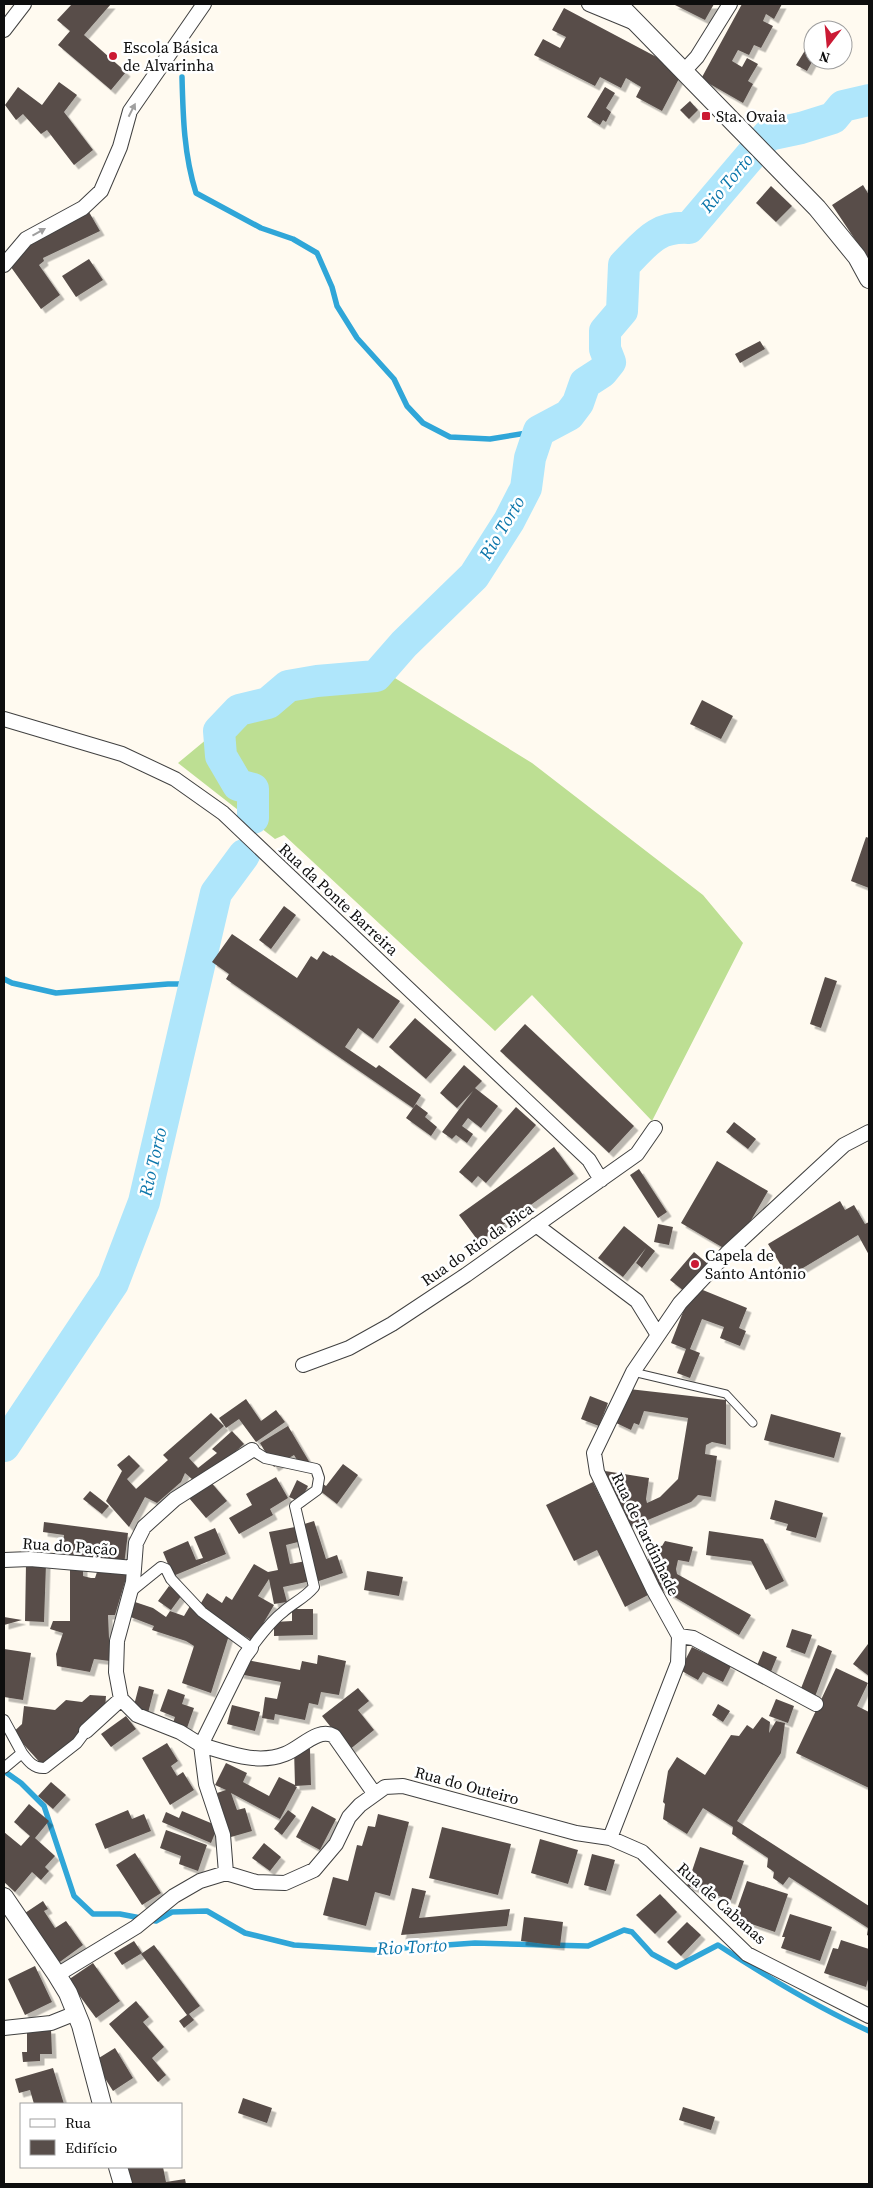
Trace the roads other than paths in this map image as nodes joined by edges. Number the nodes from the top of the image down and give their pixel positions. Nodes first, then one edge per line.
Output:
1 (24, 4) edge
2 (204, 4) edge
3 (589, 4) edge
4 (618, 4) edge
5 (730, 4) edge
6 (639, 25) junction
7 (4, 30) edge
8 (684, 71) junction
9 (4, 265) edge
10 (869, 279) edge
11 (4, 719) edge
12 (655, 1128) dead end
13 (869, 1132) edge
14 (602, 1180) junction
15 (536, 1225) junction
16 (658, 1334) junction
17 (302, 1365) dead end
18 (633, 1372) junction
19 (753, 1423) dead end
20 (252, 1450) joint
21 (4, 1560) edge
22 (134, 1568) junction
23 (130, 1592) junction
24 (679, 1636) junction
25 (251, 1648) junction
26 (121, 1699) junction
27 (816, 1704) dead end
28 (4, 1720) edge
29 (86, 1731) joint
30 (201, 1745) junction
31 (22, 1754) junction
32 (4, 1768) edge
33 (374, 1793) junction
34 (610, 1838) junction
35 (226, 1873) junction
36 (4, 1896) edge
37 (57, 1975) junction
38 (76, 2013) junction
39 (869, 2016) edge
40 (4, 2028) edge
41 (102, 2103) edge
42 (118, 2168) edge
43 (123, 2184) edge

1 - 7 street
9 -> 2 street
3 - 6 street
4 - 6 street
5 - 8 street
6 - 8 street
8 - 10 street
11 - 14 street, Rua da Ponte Barreira
12 - 14 street, Rua do Rio da Bica
13 - 16 street, Rua de Tardinhade
14 - 15 street, Rua do Rio da Bica
15 - 16 street
15 - 17 street, Rua do Rio da Bica
16 - 18 street, Rua de Tardinhade
18 - 19 lane
18 - 24 street, Rua de Tardinhade
20 - 22 street
20 - 25 street
21 - 22 street, Rua do Pação
22 - 23 street
23 - 25 street
23 - 26 street
24 - 27 street
24 - 34 street
25 - 30 street
26 - 29 street
26 - 30 street
28 - 31 street
29 - 31 street
30 - 33 street
30 - 35 street
31 - 32 street
33 - 34 street, Rua do Outeiro
33 - 35 street, Rua do Outeiro
34 - 39 street, Rua de Cabanas
35 - 37 street
36 - 37 street
37 - 38 street
38 - 40 street
38 - 41 street
42 - 43 street

